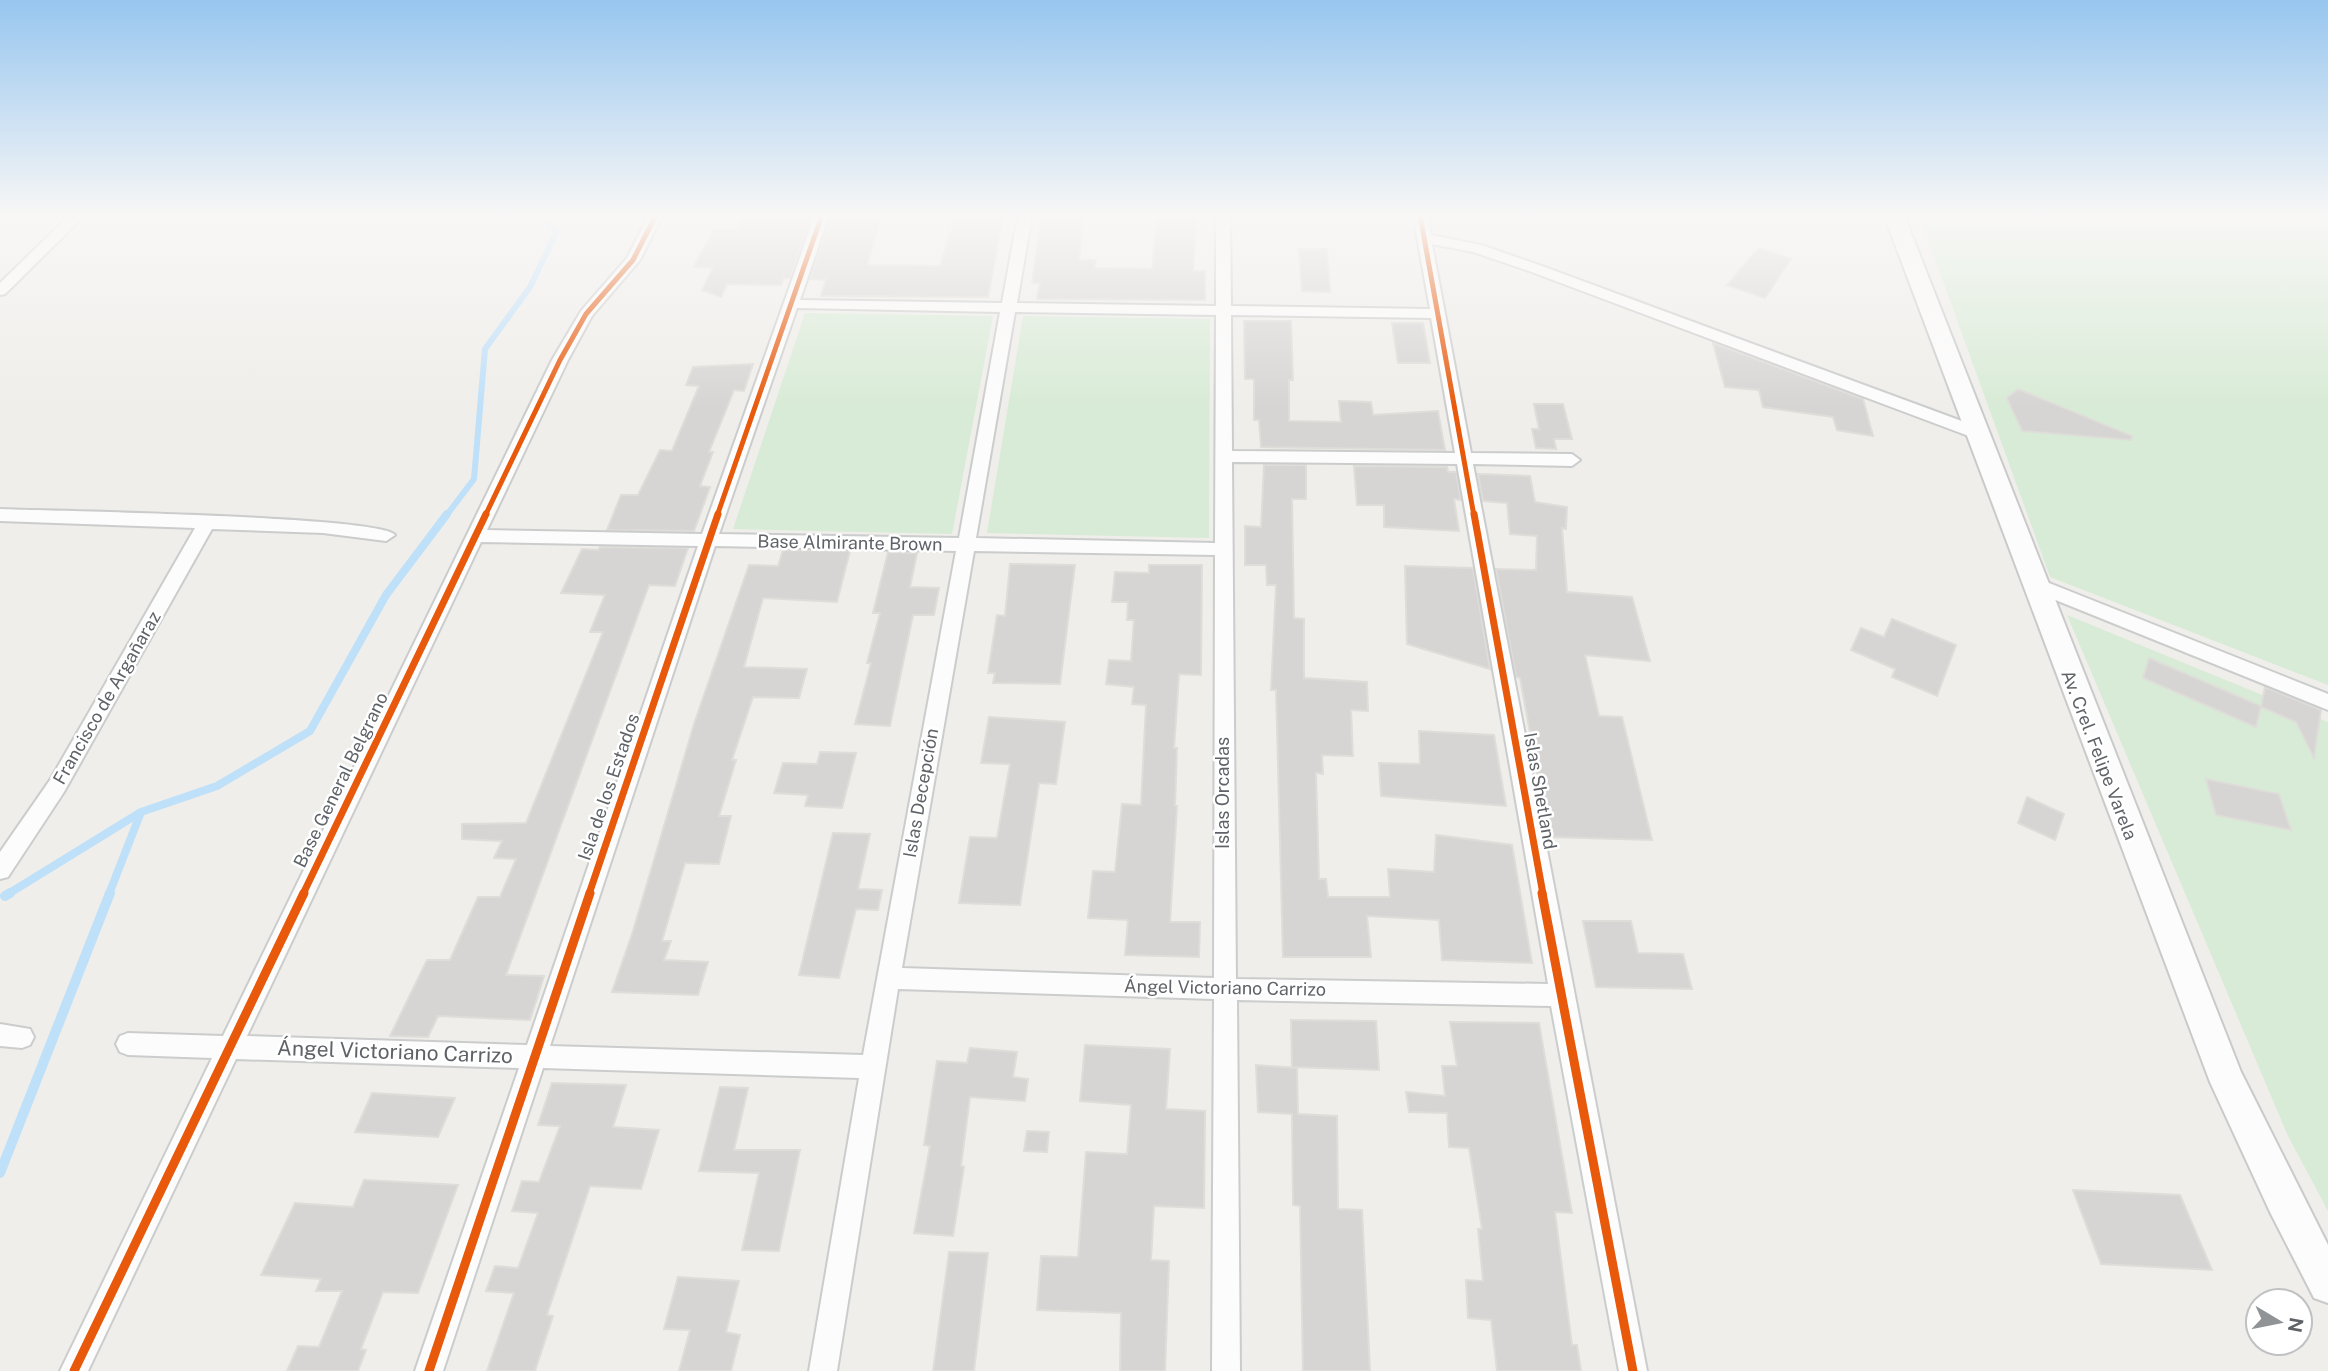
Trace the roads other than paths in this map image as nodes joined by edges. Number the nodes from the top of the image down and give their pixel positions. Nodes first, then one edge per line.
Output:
1 (616, 279) edge
2 (800, 279) edge
3 (1014, 279) edge
4 (1224, 279) edge
5 (1431, 279) edge
6 (1564, 279) edge
7 (1920, 279) edge
8 (792, 304) junction
9 (1010, 306) junction
10 (1225, 311) junction
11 (1437, 314) junction
12 (1980, 434) junction
13 (1224, 456) junction
14 (1462, 458) junction
15 (1572, 460) dead end
16 (0, 515) edge
17 (207, 523) junction
18 (386, 535) dead end
19 (477, 536) junction
20 (709, 539) junction
21 (964, 545) junction
22 (1222, 549) junction
23 (2034, 584) junction
24 (2328, 702) edge
25 (0, 870) edge
26 (889, 978) junction
27 (1224, 989) junction
28 (1561, 995) junction
29 (128, 1044) dead end
30 (231, 1047) junction
31 (535, 1056) junction
32 (873, 1067) junction
33 (2328, 1284) edge
34 (74, 1371) edge
35 (429, 1371) edge
36 (822, 1371) edge
37 (1226, 1371) edge
38 (1633, 1371) edge

1 - 19 street, Base General Belgrano
2 - 8 street, Isla de los Estados
3 - 9 street, Islas Decepción
4 - 10 street, Islas Orcadas
5 - 11 street, Islas Shetland
6 - 12 street
7 - 12 main road, Av. Crel. Felipe Varela
8 - 9 street
8 - 20 street, Isla de los Estados
9 - 10 street
9 - 21 street, Islas Decepción
10 - 11 street
10 - 13 street, Islas Orcadas
11 - 14 street, Islas Shetland
12 - 23 main road, Av. Crel. Felipe Varela
13 - 14 street
13 - 22 street, Islas Orcadas
14 - 15 street
14 - 28 street, Islas Shetland
16 - 17 street
17 - 18 street
17 - 25 street, Francisco de Argañaraz
19 - 20 street, Base Almirante Brown
19 - 30 street, Base General Belgrano
20 - 21 street, Base Almirante Brown
20 - 31 street, Isla de los Estados
21 - 22 street, Base Almirante Brown
21 - 26 street, Islas Decepción
22 - 27 street, Islas Orcadas
23 - 24 street
23 - 33 main road, Av. Crel. Felipe Varela
26 - 27 street, Ángel Victoriano Carrizo
26 - 32 street, Islas Decepción
27 - 28 street, Ángel Victoriano Carrizo
27 - 37 street, Islas Orcadas
28 - 38 street, Islas Shetland
29 - 30 street, Ángel Victoriano Carrizo
30 - 31 street, Ángel Victoriano Carrizo
30 - 34 street, Base General Belgrano
31 - 32 street, Ángel Victoriano Carrizo
31 - 35 street, Isla de los Estados
32 - 36 street, Islas Decepción

